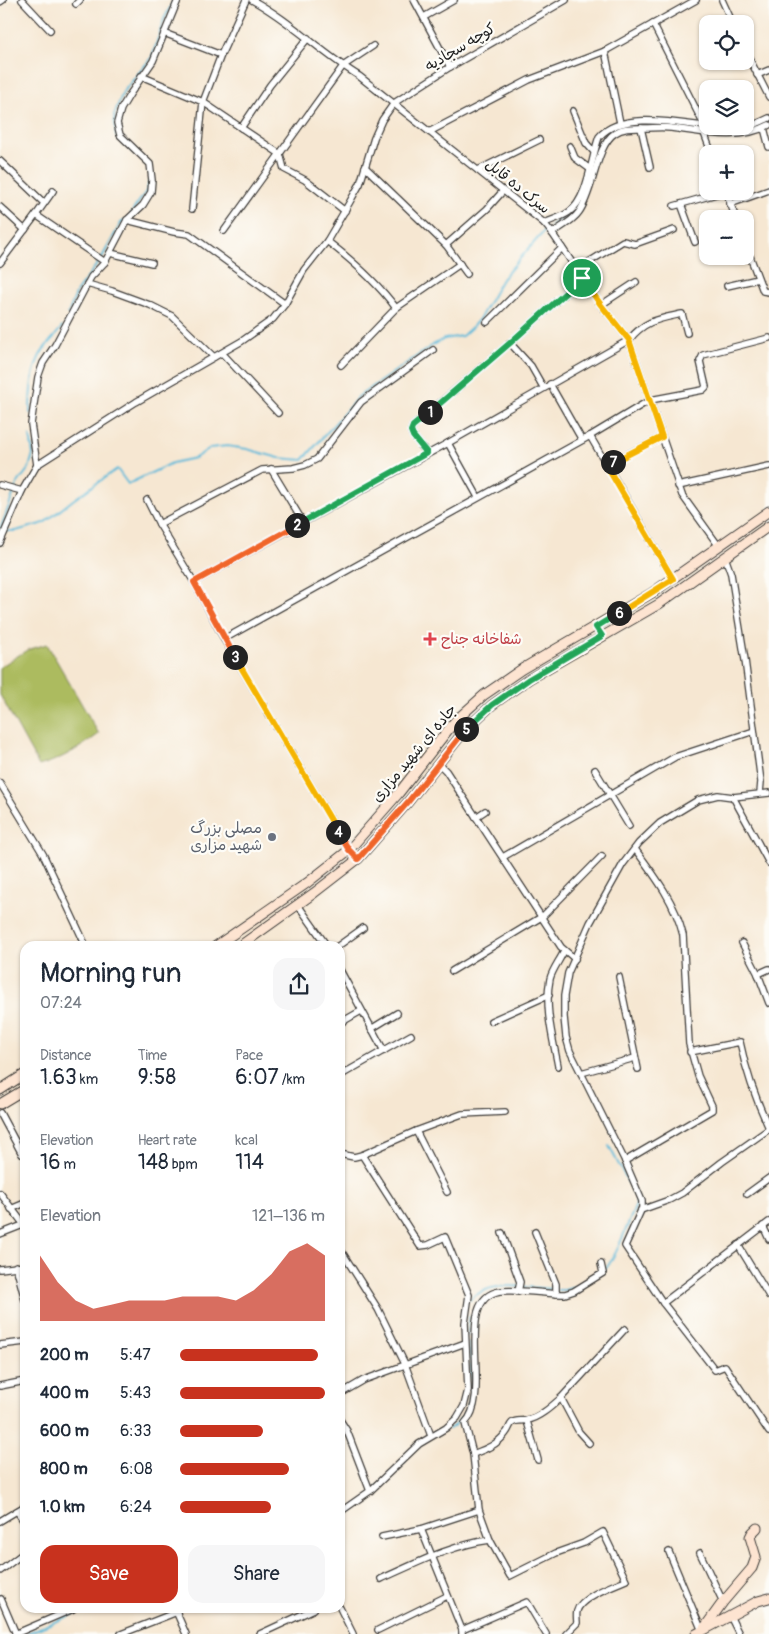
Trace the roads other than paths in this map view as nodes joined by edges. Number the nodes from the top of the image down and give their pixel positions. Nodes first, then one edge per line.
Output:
1 (22, 0) edge
2 (178, 0) edge
3 (246, 0) edge
4 (252, 0) edge
5 (267, 0) edge
6 (414, 0) edge
7 (454, 0) edge
8 (552, 0) edge
9 (566, 0) edge
10 (696, 0) edge
11 (722, 0) edge
12 (263, 6) junction
13 (555, 7) junction
14 (729, 15) edge
15 (424, 17) junction
16 (653, 24) junction
17 (50, 30) dead end
18 (164, 33) junction
19 (308, 38) junction
20 (373, 46) dead end
21 (605, 51) junction
22 (221, 55) junction
23 (343, 66) junction
24 (450, 67) junction
25 (754, 69) edge
26 (769, 70) edge
27 (757, 75) junction
28 (141, 76) junction
29 (769, 97) edge
30 (203, 102) junction
31 (394, 103) junction
32 (573, 111) dead end
33 (769, 118) edge
34 (699, 120) edge
35 (620, 123) junction
36 (754, 124) edge
37 (766, 126) edge
38 (241, 128) junction
39 (641, 128) junction
40 (699, 129) edge
41 (699, 130) edge
42 (429, 132) junction
43 (539, 140) dead end
44 (570, 146) dead end
45 (769, 147) edge
46 (594, 152) junction
47 (280, 154) junction
48 (0, 161) edge
49 (365, 167) junction
50 (650, 167) dead end
51 (590, 169) junction
52 (478, 170) junction
53 (53, 190) dead end
54 (502, 190) junction
55 (769, 190) edge
56 (699, 199) edge
57 (729, 200) edge
58 (44, 203) junction
59 (681, 204) junction
60 (730, 204) junction
61 (674, 206) dead end
62 (0, 207) edge
63 (192, 209) dead end
64 (732, 210) edge
65 (345, 211) junction
66 (36, 215) junction
67 (127, 220) junction
68 (544, 223) junction
69 (25, 230) junction
70 (674, 230) dead end
71 (224, 232) dead end
72 (552, 233) junction
73 (327, 241) junction
74 (695, 242) dead end
75 (446, 245) junction
76 (562, 248) junction
77 (110, 253) junction
78 (105, 262) junction
79 (152, 263) dead end
80 (0, 264) edge
81 (460, 264) junction
82 (753, 265) edge
83 (576, 270) junction
84 (467, 274) dead end
85 (582, 278) junction
86 (758, 279) junction
87 (636, 282) dead end
88 (87, 284) junction
89 (727, 286) dead end
90 (769, 292) edge
91 (285, 304) junction
92 (601, 305) junction
93 (396, 308) junction
94 (487, 322) dead end
95 (687, 333) dead end
96 (769, 338) edge
97 (629, 340) junction
98 (510, 343) junction
99 (433, 350) dead end
100 (222, 353) junction
101 (214, 357) junction
102 (341, 365) dead end
103 (550, 384) junction
104 (543, 387) junction
105 (650, 400) junction
106 (278, 413) dead end
107 (590, 436) junction
108 (662, 437) junction
109 (582, 440) junction
110 (448, 443) junction
111 (427, 453) junction
112 (37, 464) junction
113 (606, 465) junction
114 (769, 466) edge
115 (271, 469) junction
116 (2, 486) edge
117 (678, 486) junction
118 (22, 492) junction
119 (478, 497) junction
120 (147, 500) dead end
121 (769, 511) edge
122 (303, 522) junction
123 (159, 524) junction
124 (769, 526) edge
125 (0, 543) edge
126 (718, 545) junction
127 (726, 557) junction
128 (673, 579) junction
129 (194, 582) junction
130 (596, 627) junction
131 (602, 636) junction
132 (224, 639) junction
133 (754, 731) junction
134 (439, 764) junction
135 (595, 770) dead end
136 (0, 783) edge
137 (760, 791) junction
138 (769, 793) edge
139 (608, 795) junction
140 (733, 797) junction
141 (485, 811) dead end
142 (476, 817) junction
143 (628, 826) dead end
144 (636, 849) junction
145 (349, 850) junction
146 (602, 856) dead end
147 (503, 857) junction
148 (358, 859) junction
149 (769, 864) edge
150 (298, 905) junction
151 (542, 916) junction
152 (363, 928) dead end
153 (84, 941) edge
154 (223, 941) edge
155 (247, 941) edge
156 (323, 941) edge
157 (345, 941) edge
158 (742, 942) dead end
159 (564, 951) junction
160 (573, 958) junction
161 (769, 969) edge
162 (452, 971) dead end
163 (758, 974) junction
164 (619, 977) dead end
165 (345, 980) edge
166 (549, 995) junction
167 (769, 1003) edge
168 (361, 1011) junction
169 (397, 1013) dead end
170 (345, 1020) edge
171 (491, 1021) dead end
172 (371, 1028) junction
173 (411, 1035) dead end
174 (384, 1051) junction
175 (690, 1052) junction
176 (635, 1058) junction
177 (558, 1066) dead end
178 (638, 1070) dead end
179 (345, 1073) edge
180 (581, 1073) junction
181 (20, 1077) edge
182 (0, 1090) edge
183 (20, 1092) edge
184 (0, 1104) edge
185 (505, 1112) dead end
186 (0, 1113) edge
187 (769, 1128) edge
188 (416, 1131) junction
189 (20, 1150) edge
190 (345, 1155) edge
191 (362, 1155) junction
192 (625, 1161) junction
193 (769, 1178) edge
194 (447, 1192) dead end
195 (0, 1193) edge
196 (747, 1194) dead end
197 (20, 1205) edge
198 (11, 1208) junction
199 (640, 1210) junction
200 (20, 1220) edge
201 (769, 1222) edge
202 (763, 1226) junction
203 (20, 1227) edge
204 (535, 1232) dead end
205 (502, 1233) dead end
206 (0, 1234) edge
207 (769, 1239) edge
208 (738, 1245) junction
209 (345, 1257) edge
210 (601, 1264) dead end
211 (16, 1266) junction
212 (20, 1266) edge
213 (0, 1269) edge
214 (20, 1281) edge
215 (518, 1292) junction
216 (556, 1294) junction
217 (769, 1296) edge
218 (468, 1301) junction
219 (663, 1303) junction
220 (478, 1304) junction
221 (625, 1330) dead end
222 (466, 1342) junction
223 (20, 1343) edge
224 (0, 1345) edge
225 (405, 1364) junction
226 (20, 1382) edge
227 (0, 1386) edge
228 (345, 1391) edge
229 (561, 1398) junction
230 (527, 1421) junction
231 (345, 1428) edge
232 (769, 1432) edge
233 (431, 1436) junction
234 (589, 1443) dead end
235 (473, 1454) junction
236 (538, 1460) dead end
237 (370, 1491) junction
238 (345, 1508) edge
239 (20, 1509) edge
240 (479, 1510) junction
241 (17, 1511) junction
242 (20, 1516) edge
243 (0, 1521) edge
244 (757, 1528) dead end
245 (421, 1529) junction
246 (382, 1537) dead end
247 (490, 1540) junction
248 (669, 1552) dead end
249 (700, 1553) dead end
250 (20, 1556) edge
251 (431, 1556) junction
252 (0, 1571) edge
253 (381, 1579) dead end
254 (447, 1596) junction
255 (1, 1598) dead end
256 (769, 1598) edge
257 (723, 1602) junction
258 (64, 1613) edge
259 (171, 1613) edge
260 (177, 1613) edge
261 (305, 1613) edge
262 (342, 1613) edge
263 (730, 1616) junction
264 (378, 1630) dead end
265 (462, 1632) edge
266 (699, 1632) edge
267 (16, 1634) edge
268 (121, 1634) edge
269 (186, 1634) edge
270 (260, 1634) edge
271 (353, 1634) edge
272 (546, 1634) edge
273 (566, 1634) edge
274 (739, 1634) edge

1 - 17 street
2 - 18 street
3 - 22 street
4 - 12 street, سرک ده قابل
5 - 12 street
6 - 15 street
7 - 15 street
8 - 13 street
9 - 13 street, کوچه سجادیه
10 - 16 street
11 - 14 street
12 - 19 street, سرک ده قابل
13 - 24 street, کوچه سجادیه
15 - 24 street
16 - 21 street
16 - 34 street
18 - 22 street
18 - 28 street
19 - 23 street, سرک ده قابل
19 - 38 street
20 - 23 street
21 - 35 street
21 - 42 street
22 - 30 street
23 - 31 street, سرک ده قابل
23 - 47 street
24 - 31 street, کوچه سجادیه
25 - 27 street
26 - 27 street
27 - 29 street
28 - 30 street
28 - 67 street
30 - 38 street
30 - 63 street
31 - 42 street, سرک ده قابل
31 - 49 street
32 - 46 street
33 - 36 street
35 - 40 street
35 - 46 street
37 - 45 street
38 - 47 street
39 - 41 street
39 - 50 street
39 - 72 street
42 - 52 street, سرک ده قابل
43 - 52 street
44 - 51 street
46 - 51 street
47 - 65 street
47 - 71 street
48 - 58 street
49 - 65 street
49 - 75 street
51 - 68 street
52 - 54 street, سرک ده قابل
53 - 58 street
54 - 68 street, سرک ده قابل
54 - 75 street
55 - 60 street
56 - 59 street
57 - 60 street
58 - 66 street
59 - 61 street
59 - 74 street
60 - 64 street
62 - 69 street
65 - 73 street
66 - 69 street
66 - 78 street
67 - 77 street
67 - 91 street
68 - 72 street, سرک ده قابل
69 - 80 street
70 - 83 street
72 - 76 street, سرک ده قابل
73 - 91 street
73 - 93 street
75 - 81 street
76 - 83 street, سرک ده قابل
76 - 94 street
77 - 78 street
77 - 79 street
78 - 88 street
81 - 84 street
81 - 93 street
82 - 86 street
83 - 85 street, سرک ده قابل
85 - 92 street, سرک ده قابل
85 - 98 street
86 - 89 street
86 - 90 street
87 - 92 street
88 - 101 street
88 - 112 street
91 - 100 street
92 - 97 street, سرک ده قابل
93 - 102 street
95 - 97 street
96 - 105 street
97 - 103 street
97 - 105 street, سرک ده قابل
98 - 104 street
98 - 111 street
99 - 115 street
100 - 101 street
100 - 106 street
101 - 112 street
103 - 104 street
103 - 109 street
104 - 110 street
105 - 107 street
105 - 108 street, سرک ده قابل
107 - 109 street
107 - 113 street
108 - 113 street
108 - 117 street, سرک ده قابل
109 - 119 street
110 - 111 street
110 - 119 street
111 - 122 street
112 - 118 street
113 - 128 street
114 - 117 street
115 - 122 street
115 - 123 street
116 - 118 street
117 - 126 street, سرک ده قابل
118 - 125 street
119 - 132 street
120 - 123 street
121 - 126 main road, جاده ای شهید مزاری
122 - 129 street
123 - 129 street
124 - 127 main road, جاده ای شهید مزاری
126 - 128 main road, جاده ای شهید مزاری
127 - 131 main road, جاده ای شهید مزاری
127 - 133 street
128 - 130 main road, جاده ای شهید مزاری
129 - 132 street
130 - 131 main road
130 - 145 main road, جاده ای شهید مزاری
131 - 134 main road, جاده ای شهید مزاری
132 - 145 street
133 - 137 street
133 - 139 street
134 - 142 street
134 - 148 main road, جاده ای شهید مزاری
135 - 139 street
136 - 153 street
137 - 138 street
137 - 140 street
139 - 143 street
139 - 147 street
140 - 144 street
140 - 149 street
141 - 142 street
142 - 147 street
144 - 160 street
144 - 175 street
145 - 148 street
145 - 154 main road, جاده ای شهید مزاری
146 - 151 street
147 - 151 street
148 - 150 main road, جاده ای شهید مزاری
150 - 155 main road, جاده ای شهید مزاری
150 - 156 street
151 - 159 street
151 - 162 street
152 - 157 street
158 - 163 street
159 - 160 street
159 - 166 street
160 - 180 street
161 - 163 street
163 - 167 street
164 - 176 street
165 - 168 street
166 - 171 street
166 - 177 street
168 - 170 street
168 - 172 street
169 - 172 street
172 - 174 street
173 - 174 street
174 - 179 street
175 - 187 street
175 - 192 street
176 - 178 street
176 - 180 street
180 - 192 street
181 - 182 main road
183 - 184 main road
185 - 188 street
186 - 189 street
187 - 199 street
188 - 191 street
188 - 194 street
190 - 191 street
191 - 218 street
192 - 199 street
193 - 196 street
195 - 198 street
197 - 198 street
198 - 200 street
199 - 219 street
201 - 202 street
202 - 207 street
202 - 208 street
203 - 206 street
204 - 216 street
205 - 215 street
208 - 217 street
208 - 219 street
209 - 225 street
210 - 216 street
211 - 212 street
211 - 213 street
211 - 214 street
215 - 216 street
215 - 220 street
218 - 220 street
218 - 222 street
219 - 232 street
220 - 235 street
221 - 229 street
222 - 225 street
222 - 233 street
223 - 224 street
225 - 228 street
225 - 233 street
226 - 227 street
229 - 230 street
229 - 234 street
230 - 235 street
230 - 236 street
231 - 237 street
233 - 237 street
235 - 240 street
237 - 238 street
239 - 241 street
240 - 245 street
240 - 247 street
241 - 242 street
241 - 243 street
244 - 257 main road
245 - 246 street
245 - 251 street
247 - 251 street
247 - 273 street
248 - 266 street
249 - 257 street
250 - 252 street
251 - 253 street
251 - 254 street
254 - 264 street
254 - 265 street
255 - 267 street
256 - 263 main road
257 - 266 main road
258 - 267 street
259 - 268 street
260 - 269 street
261 - 270 street
262 - 271 street
263 - 266 main road
263 - 274 street
265 - 272 street

